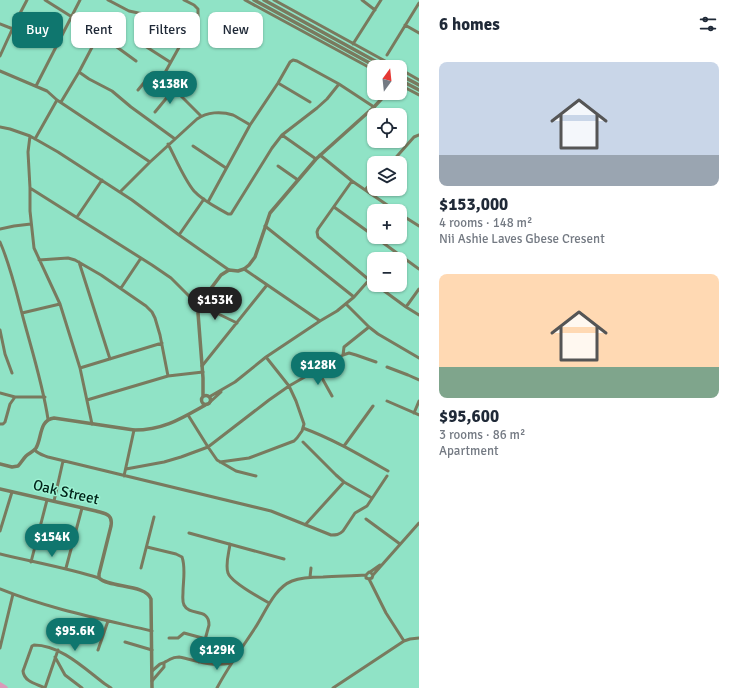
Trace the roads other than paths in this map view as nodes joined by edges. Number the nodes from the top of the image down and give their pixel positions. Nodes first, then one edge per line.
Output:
1 (27, 0) edge
2 (44, 0) edge
3 (80, 0) edge
4 (108, 0) edge
5 (184, 0) edge
6 (245, 0) edge
7 (254, 0) edge
8 (264, 0) edge
9 (274, 0) edge
10 (362, 0) edge
11 (381, 0) edge
12 (419, 2) edge
13 (375, 10) junction
14 (21, 12) edge
15 (73, 12) edge
16 (134, 12) edge
17 (198, 12) edge
18 (71, 16) joint
19 (0, 24) edge
20 (405, 24) junction
21 (12, 29) edge
22 (12, 31) edge
23 (419, 33) edge
24 (353, 44) junction
25 (92, 48) edge
26 (118, 48) edge
27 (148, 48) edge
28 (178, 48) edge
29 (387, 55) dead end
30 (0, 56) edge
31 (373, 60) edge
32 (383, 60) edge
33 (136, 61) dead end
34 (170, 62) junction
35 (367, 62) edge
36 (367, 66) edge
37 (0, 71) edge
38 (80, 72) junction
39 (407, 73) edge
40 (162, 78) junction
41 (407, 80) edge
42 (419, 80) edge
43 (407, 82) edge
44 (278, 83) junction
45 (339, 84) junction
46 (419, 85) edge
47 (36, 86) junction
48 (174, 89) junction
49 (407, 89) edge
50 (138, 90) dead end
51 (419, 90) edge
52 (419, 95) edge
53 (56, 100) junction
54 (380, 100) edge
55 (60, 102) junction
56 (310, 102) dead end
57 (374, 107) junction
58 (155, 112) dead end
59 (202, 116) junction
60 (250, 125) junction
61 (0, 127) edge
62 (282, 135) junction
63 (419, 135) edge
64 (30, 136) junction
65 (175, 138) junction
66 (35, 139) junction
67 (168, 144) junction
68 (193, 146) dead end
69 (320, 155) junction
70 (397, 156) edge
71 (316, 159) junction
72 (150, 162) junction
73 (278, 166) dead end
74 (226, 168) junction
75 (102, 180) junction
76 (298, 180) junction
77 (352, 181) junction
78 (30, 188) junction
79 (365, 190) joint
80 (120, 192) junction
81 (204, 199) junction
82 (208, 202) junction
83 (386, 204) edge
84 (334, 207) junction
85 (77, 217) junction
86 (407, 218) edge
87 (31, 224) junction
88 (265, 226) junction
89 (419, 226) edge
90 (0, 229) edge
91 (367, 231) edge
92 (179, 235) junction
93 (0, 242) edge
94 (385, 244) edge
95 (141, 258) junction
96 (39, 260) junction
97 (80, 262) junction
98 (419, 269) edge
99 (229, 270) junction
100 (244, 270) junction
101 (367, 278) edge
102 (367, 282) edge
103 (267, 285) junction
104 (121, 288) junction
105 (419, 289) edge
106 (386, 292) edge
107 (354, 297) junction
108 (60, 304) junction
109 (346, 304) junction
110 (200, 305) junction
111 (406, 307) junction
112 (22, 313) junction
113 (419, 315) edge
114 (320, 321) junction
115 (237, 323) junction
116 (369, 327) junction
117 (0, 330) edge
118 (162, 343) junction
119 (5, 354) junction
120 (0, 355) edge
121 (343, 355) junction
122 (266, 357) junction
123 (419, 358) edge
124 (110, 359) junction
125 (376, 362) dead end
126 (202, 366) junction
127 (387, 367) dead end
128 (80, 368) junction
129 (317, 369) junction
130 (12, 372) dead end
131 (203, 372) junction
132 (168, 376) junction
133 (419, 380) edge
134 (289, 386) junction
135 (225, 388) junction
136 (0, 393) edge
137 (206, 396) junction
138 (332, 396) dead end
139 (14, 397) junction
140 (45, 397) junction
141 (87, 400) junction
142 (387, 401) dead end
143 (419, 401) edge
144 (202, 402) junction
145 (208, 403) junction
146 (373, 406) dead end
147 (414, 413) junction
148 (189, 414) junction
149 (419, 416) edge
150 (48, 419) junction
151 (0, 424) edge
152 (92, 424) junction
153 (303, 428) junction
154 (134, 430) junction
155 (302, 442) dead end
156 (344, 446) junction
157 (208, 447) junction
158 (34, 450) junction
159 (63, 461) junction
160 (220, 462) junction
161 (0, 464) edge
162 (126, 469) junction
163 (388, 470) dead end
164 (124, 476) junction
165 (256, 476) dead end
166 (387, 476) dead end
167 (344, 482) junction
168 (0, 489) edge
169 (12, 492) junction
170 (372, 498) junction
171 (47, 500) junction
172 (54, 502) junction
173 (82, 508) junction
174 (154, 517) dead end
175 (366, 519) dead end
176 (419, 523) edge
177 (305, 525) junction
178 (0, 531) edge
179 (189, 533) dead end
180 (230, 544) junction
181 (400, 544) junction
182 (147, 547) junction
183 (0, 554) edge
184 (284, 559) dead end
185 (31, 562) junction
186 (66, 568) junction
187 (141, 568) dead end
188 (311, 568) dead end
189 (369, 576) junction
190 (310, 577) junction
191 (99, 578) junction
192 (0, 589) edge
193 (12, 594) junction
194 (269, 603) junction
195 (108, 621) junction
196 (152, 631) junction
197 (169, 638) dead end
198 (419, 638) edge
199 (206, 639) junction
200 (404, 641) junction
201 (125, 642) dead end
202 (0, 648) edge
203 (58, 650) junction
204 (98, 650) dead end
205 (152, 650) junction
206 (55, 658) junction
207 (199, 662) junction
208 (164, 663) junction
209 (231, 663) junction
210 (223, 665) junction
211 (152, 671) junction
212 (225, 672) junction
213 (152, 682) junction
214 (45, 688) edge
215 (82, 688) edge
216 (111, 688) edge
217 (152, 688) edge
218 (217, 688) edge
219 (333, 688) edge

1 - 14 street
2 - 18 street
3 - 15 street
4 - 16 street
5 - 17 street
6 - 36 street
7 - 35 street
8 - 31 street
9 - 24 street
10 - 13 street
11 - 13 street
12 - 20 street
13 - 24 street
18 - 47 street
19 - 21 street
20 - 23 street
20 - 29 street
22 - 30 street
24 - 32 street
25 - 38 street
26 - 33 street
27 - 34 street
28 - 34 street
34 - 40 street
37 - 47 street
38 - 55 street
38 - 65 street
39 - 42 street
40 - 48 street
40 - 50 street
41 - 46 street
43 - 51 street
44 - 45 street
44 - 56 street
44 - 60 street
45 - 57 street
45 - 62 street
47 - 53 street
48 - 58 street
48 - 59 street
49 - 52 street
53 - 55 street
53 - 66 street
54 - 57 street
55 - 72 street
57 - 69 street
59 - 60 street
59 - 65 street
60 - 74 street
61 - 64 street
62 - 71 street
62 - 82 street
63 - 70 street
64 - 66 street
64 - 78 street
65 - 67 street
66 - 75 street
67 - 72 street
67 - 81 street
68 - 74 street
69 - 71 street
69 - 77 street
71 - 76 street
72 - 80 street
73 - 76 street
74 - 82 street
75 - 80 street
75 - 85 street
76 - 88 street
77 - 79 street
77 - 84 street
78 - 85 street
78 - 87 street
79 - 83 street
80 - 92 street
81 - 82 street
81 - 92 street
84 - 91 street
84 - 101 street
85 - 95 street
86 - 89 street
87 - 90 street
87 - 96 street
88 - 100 street
88 - 107 street
92 - 99 street
93 - 112 street
94 - 98 street
95 - 104 street
95 - 110 street
96 - 97 street
96 - 108 street
97 - 104 street
97 - 124 street
99 - 100 street
99 - 110 street
100 - 103 street
102 - 107 street
103 - 114 street
103 - 115 street
104 - 118 street
105 - 111 street
106 - 111 street
107 - 109 street
108 - 112 street
108 - 128 street
109 - 114 street
109 - 116 street
110 - 115 street
110 - 126 street
111 - 113 street
112 - 140 street
114 - 122 street
115 - 126 street
116 - 121 street
116 - 123 street
117 - 119 street
118 - 124 street
118 - 132 street
119 - 120 street
119 - 130 street
121 - 125 street
121 - 129 street
122 - 134 street
122 - 135 street
124 - 128 street
126 - 131 street
127 - 133 street
128 - 141 street
129 - 134 street
129 - 138 street
131 - 132 street
131 - 137 street
132 - 141 street
134 - 153 street
134 - 157 street
135 - 137 street
135 - 145 street
136 - 139 street
137 - 144 street
137 - 145 street
139 - 140 street
139 - 151 street
140 - 150 street
141 - 152 street
142 - 147 street
143 - 147 street
144 - 145 street
144 - 148 street
145 - 148 street
146 - 156 street
147 - 149 street
148 - 154 street
148 - 157 street
150 - 152 street
150 - 158 street
152 - 154 street
153 - 156 street
153 - 160 street
154 - 162 street
155 - 167 street
156 - 163 street
157 - 160 street
157 - 162 street
158 - 159 street
158 - 161 street
159 - 164 street
159 - 172 street
160 - 165 street
162 - 164 street
164 - 177 street
166 - 170 street
167 - 170 street
167 - 177 street
168 - 169 street, Oak Street
169 - 171 street, Oak Street
169 - 178 street
170 - 177 street
171 - 172 street, Oak Street
171 - 185 street
172 - 173 street, Oak Street
173 - 186 street
173 - 191 street, Oak Street
174 - 182 street
175 - 181 street
176 - 181 street
179 - 180 street
180 - 184 street
180 - 194 street
181 - 189 street
182 - 187 street
182 - 199 street
183 - 185 street
185 - 186 street
186 - 191 street
188 - 190 street
189 - 190 street
189 - 200 street
190 - 194 street
191 - 196 street
192 - 193 street
193 - 195 street
193 - 202 street
194 - 209 street
195 - 196 street
195 - 204 street
196 - 205 street
197 - 199 street
198 - 200 street
199 - 207 street
200 - 219 street
201 - 205 street
203 - 206 street
203 - 214 street
203 - 216 street
205 - 211 street
206 - 214 street
206 - 215 street
207 - 208 street
207 - 210 street
208 - 211 street
208 - 213 street
209 - 210 street
209 - 212 street
210 - 212 street
211 - 213 street
212 - 218 street
213 - 217 street

